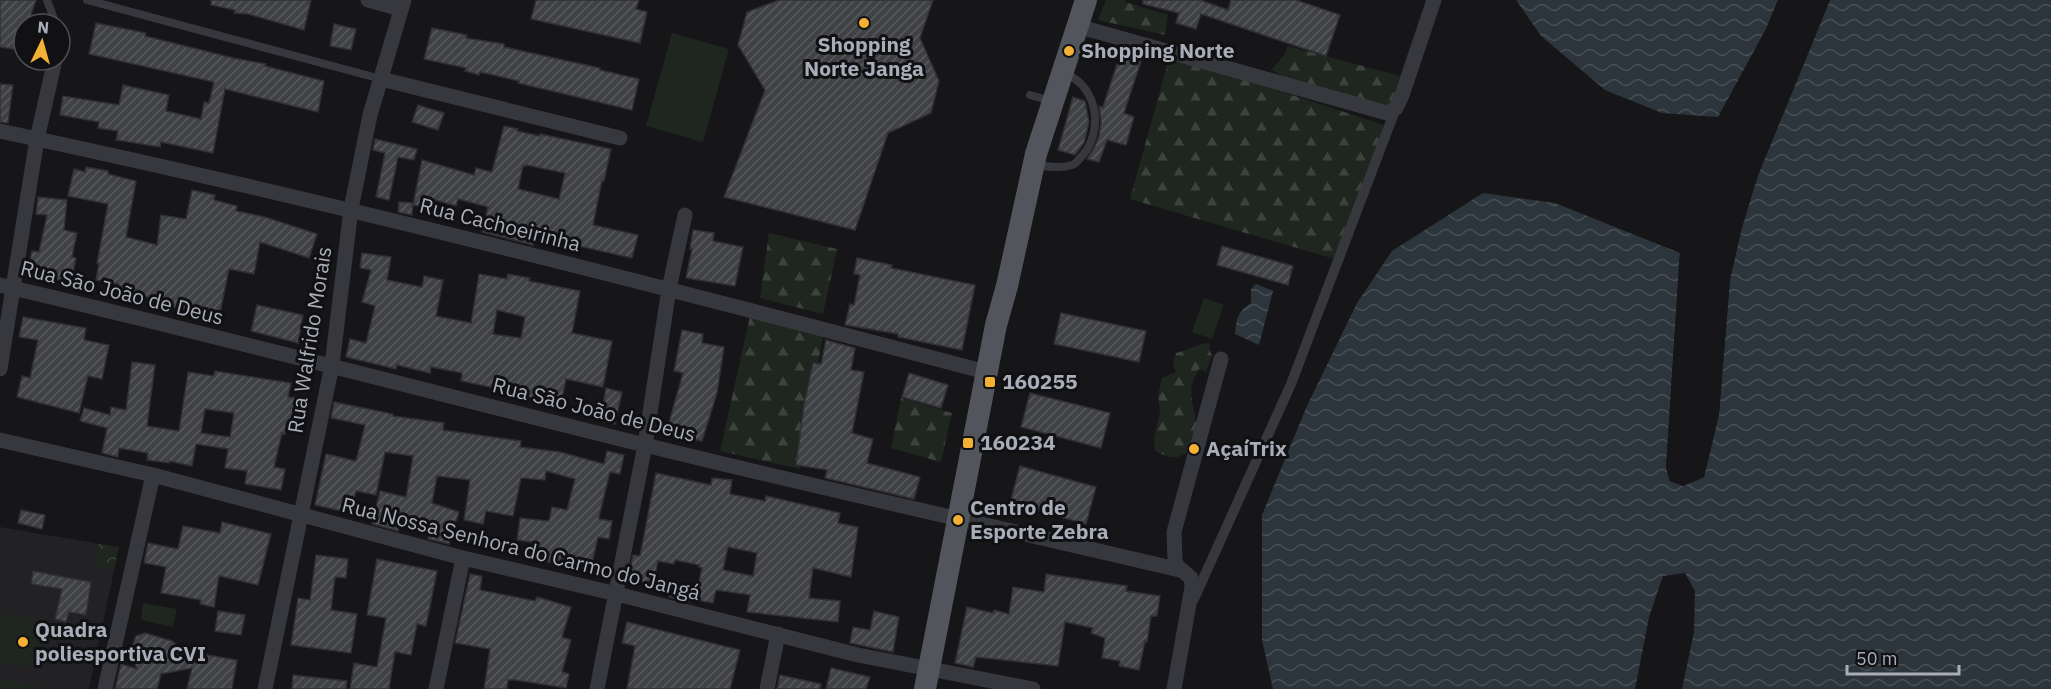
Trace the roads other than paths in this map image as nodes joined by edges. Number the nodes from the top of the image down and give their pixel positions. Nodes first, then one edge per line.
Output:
1 (87, 0) edge
2 (368, 0) edge
3 (1086, 0) edge
4 (1434, 0) edge
5 (403, 5) edge
6 (1077, 26) junction
7 (52, 72) edge
8 (1062, 72) junction
9 (381, 79) junction
10 (1030, 95) dead end
11 (1053, 102) junction
12 (1396, 108) junction
13 (0, 131) edge
14 (620, 138) dead end
15 (37, 139) junction
16 (1034, 164) junction
17 (351, 209) junction
18 (685, 215) dead end
19 (6, 287) edge
20 (669, 289) junction
21 (1221, 359) dead end
22 (332, 365) junction
23 (0, 369) edge
24 (986, 372) junction
25 (0, 440) edge
26 (645, 445) junction
27 (153, 475) junction
28 (301, 516) junction
29 (958, 520) junction
30 (462, 558) junction
31 (1180, 570) junction
32 (617, 594) junction
33 (1185, 621) junction
34 (778, 634) junction
35 (927, 678) edge
36 (105, 689) edge
37 (266, 689) edge
38 (436, 689) edge
39 (597, 689) edge
40 (767, 689) edge
41 (1033, 689) edge
42 (1174, 689) edge

1 - 9 lane
2 - 5 street
3 - 6 main road
4 - 12 street
5 - 9 street, Rua Walfrido Morais
6 - 8 main road
6 - 12 street
7 - 15 street
8 - 11 main road
8 - 16 lane
9 - 14 street
9 - 17 street, Rua Walfrido Morais
10 - 11 lane
11 - 16 main road
12 - 33 street
13 - 15 street, Rua Cachoeirinha
15 - 17 street, Rua Cachoeirinha
15 - 19 street
16 - 24 main road
17 - 20 street, Rua Cachoeirinha
17 - 22 street, Rua Walfrido Morais
18 - 20 street
19 - 22 street, Rua São João de Deus
19 - 23 street
20 - 24 street, Rua Cachoeirinha
20 - 26 street
21 - 31 street
22 - 26 street, Rua São João de Deus
22 - 28 street, Rua Walfrido Morais
24 - 29 main road
25 - 27 street, Rua Nossa Senhora do Carmo do Jangá
26 - 29 street, Rua São João de Deus
26 - 32 street
27 - 28 street, Rua Nossa Senhora do Carmo do Jangá
27 - 36 street
28 - 30 street, Rua Nossa Senhora do Carmo do Jangá
28 - 37 street, Rua Walfrido Morais
29 - 31 street, Rua São João de Deus
29 - 35 main road
30 - 32 street, Rua Nossa Senhora do Carmo do Jangá
30 - 38 street
31 - 33 street
32 - 34 street, Rua Nossa Senhora do Carmo do Jangá
32 - 39 street
33 - 42 street
34 - 35 street, Rua Nossa Senhora do Carmo do Jangá
34 - 40 street
35 - 41 street, Rua Nossa Senhora do Carmo do Jangá

